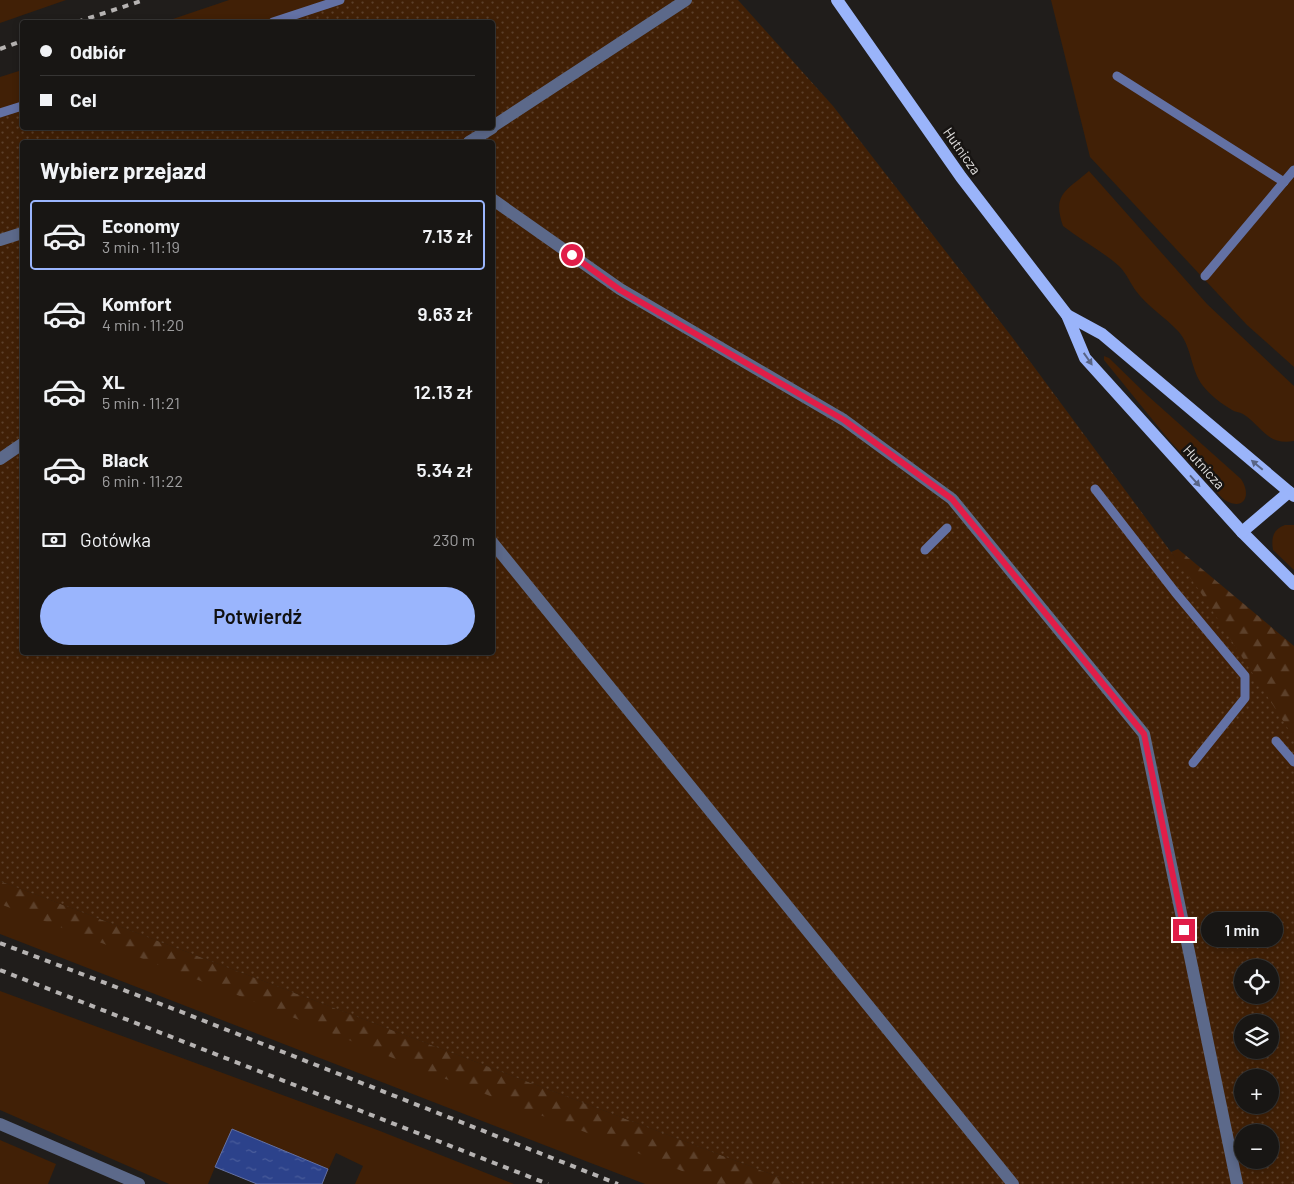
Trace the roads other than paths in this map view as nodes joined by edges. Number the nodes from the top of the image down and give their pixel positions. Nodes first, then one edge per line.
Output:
1 (686, 0) edge
2 (837, 0) edge
3 (495, 125) edge
4 (487, 130) edge
5 (472, 140) edge
6 (495, 200) edge
7 (20, 234) edge
8 (0, 240) edge
9 (1067, 315) junction
10 (20, 445) edge
11 (0, 459) edge
12 (1292, 494) edge
13 (1242, 532) junction
14 (495, 546) edge
15 (1294, 584) edge
16 (0, 1124) edge
17 (139, 1184) edge
18 (1013, 1184) edge
19 (1237, 1184) edge

1 - 3 lane
2 - 9 main road, Hutnicza
4 - 5 lane
6 - 19 lane
7 - 8 lane
12 -> 9 main road, Hutnicza
9 -> 13 main road, Hutnicza
10 - 11 lane
12 - 13 main road
13 - 15 main road, Hutnicza
14 - 18 lane
16 - 17 lane

